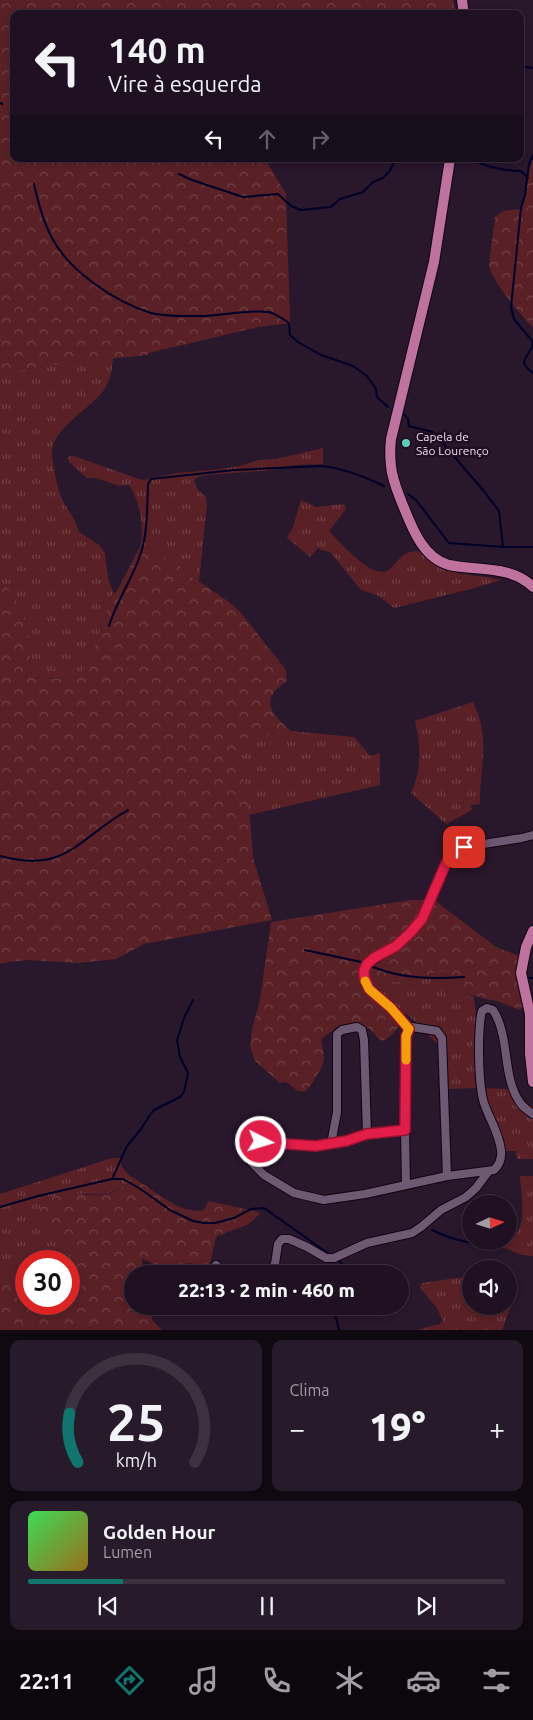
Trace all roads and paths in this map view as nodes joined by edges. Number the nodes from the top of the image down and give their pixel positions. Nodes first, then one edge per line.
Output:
1 (450, 162) edge
2 (533, 587) edge
3 (533, 835) edge
4 (533, 931) edge
5 (409, 1029) junction
6 (533, 1082) edge
7 (533, 1114) edge
8 (405, 1130) junction
9 (367, 1134) junction
10 (332, 1144) junction
11 (488, 1172) junction
12 (447, 1176) junction
13 (406, 1185) junction
14 (274, 1265) edge

1 - 2 main road
3 - 5 street
4 - 6 main road
5 - 8 street
5 - 12 street
7 - 11 street
8 - 9 street
8 - 13 street
9 - 10 street
9 - 10 street
10 - 13 street
11 - 12 street
11 - 14 street
12 - 13 street

